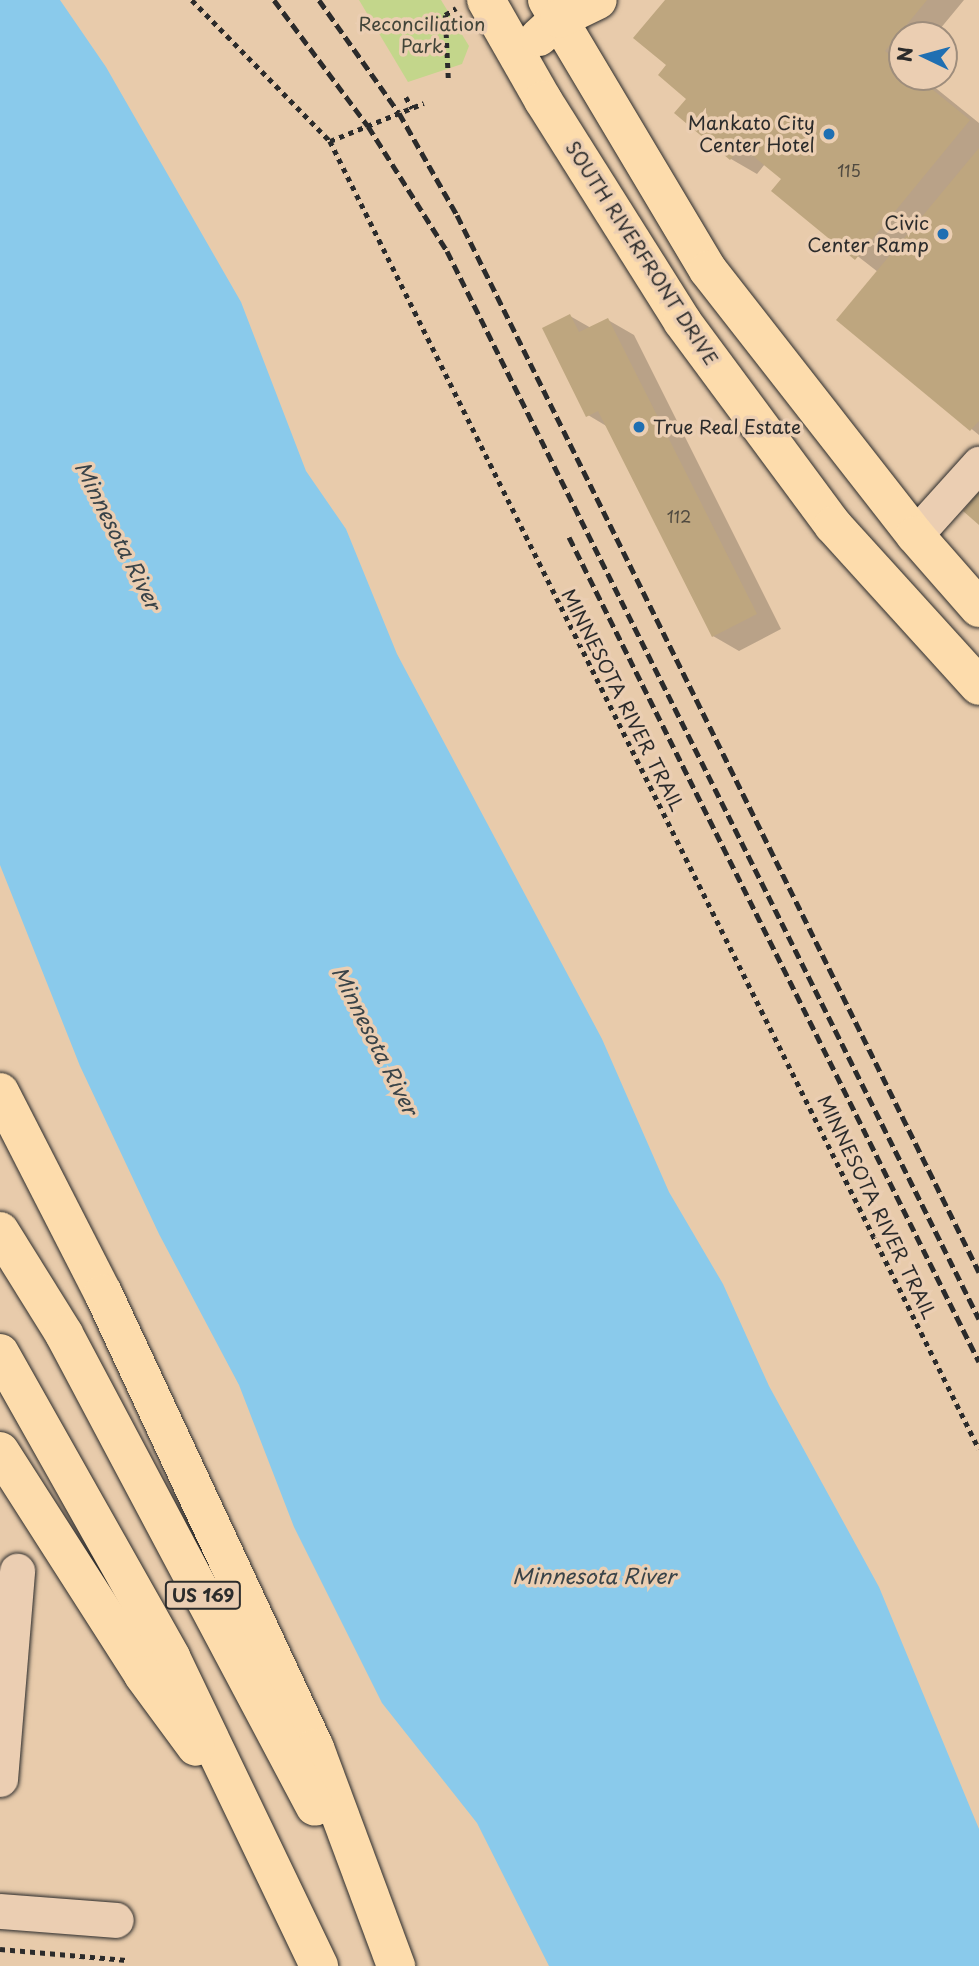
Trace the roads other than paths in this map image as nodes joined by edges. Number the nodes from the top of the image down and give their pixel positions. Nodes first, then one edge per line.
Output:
1 (486, 0) edge
2 (598, 0) edge
3 (557, 6) edge
4 (518, 54) junction
5 (979, 464) edge
6 (915, 535) junction
7 (979, 608) edge
8 (979, 686) edge
9 (0, 1092) edge
10 (0, 1231) edge
11 (0, 1353) edge
12 (0, 1451) edge
13 (17, 1572) dead end
14 (0, 1779) edge
15 (258, 1834) junction
16 (0, 1911) edge
17 (116, 1920) dead end
18 (319, 1966) edge
19 (396, 1966) edge

1 - 4 main road, SOUTH RIVERFRONT DRIVE
2 - 3 main road
3 - 4 main road
3 - 6 main road
4 - 8 main road, SOUTH RIVERFRONT DRIVE
5 - 6 street
6 - 7 main road
9 - 19 main road
10 - 19 main road, US 169
11 - 15 main road, US 169
12 - 15 main road
13 - 14 street
15 - 18 main road, US 169
16 - 17 street

